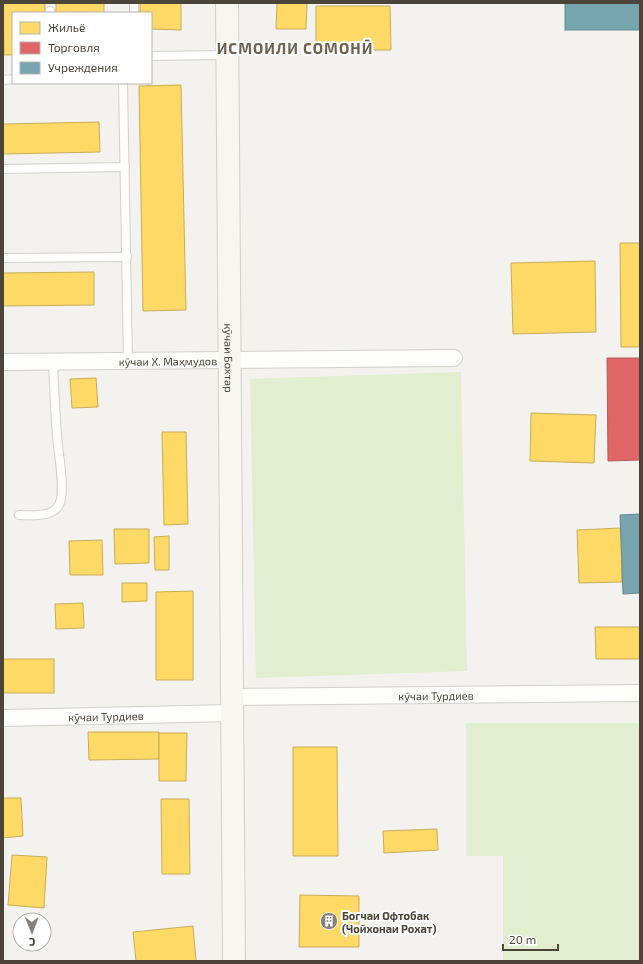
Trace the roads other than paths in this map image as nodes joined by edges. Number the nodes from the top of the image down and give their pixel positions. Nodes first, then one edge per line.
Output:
1 (227, 3) edge
2 (228, 55) junction
3 (152, 56) edge
4 (123, 84) edge
5 (126, 166) junction
6 (3, 169) edge
7 (127, 257) junction
8 (3, 258) edge
9 (454, 358) dead end
10 (53, 361) junction
11 (128, 361) junction
12 (230, 361) junction
13 (3, 362) edge
14 (19, 515) dead end
15 (640, 693) edge
16 (232, 705) junction
17 (3, 718) edge
18 (234, 961) edge

1 - 2 street, кӯчаи Бохтар
2 - 3 lane
2 - 12 street, кӯчаи Бохтар
4 - 5 lane
5 - 6 lane
5 - 7 lane
7 - 8 lane
7 - 11 lane
9 - 12 street, кӯчаи Х. Маҳмудов
10 - 11 street, кӯчаи Х. Маҳмудов
10 - 13 street, кӯчаи Х. Маҳмудов
10 - 14 lane
11 - 12 street, кӯчаи Х. Маҳмудов
12 - 16 street, кӯчаи Бохтар
15 - 16 street, кӯчаи Турдиев
16 - 17 street, кӯчаи Турдиев
16 - 18 street, кӯчаи Бохтар

